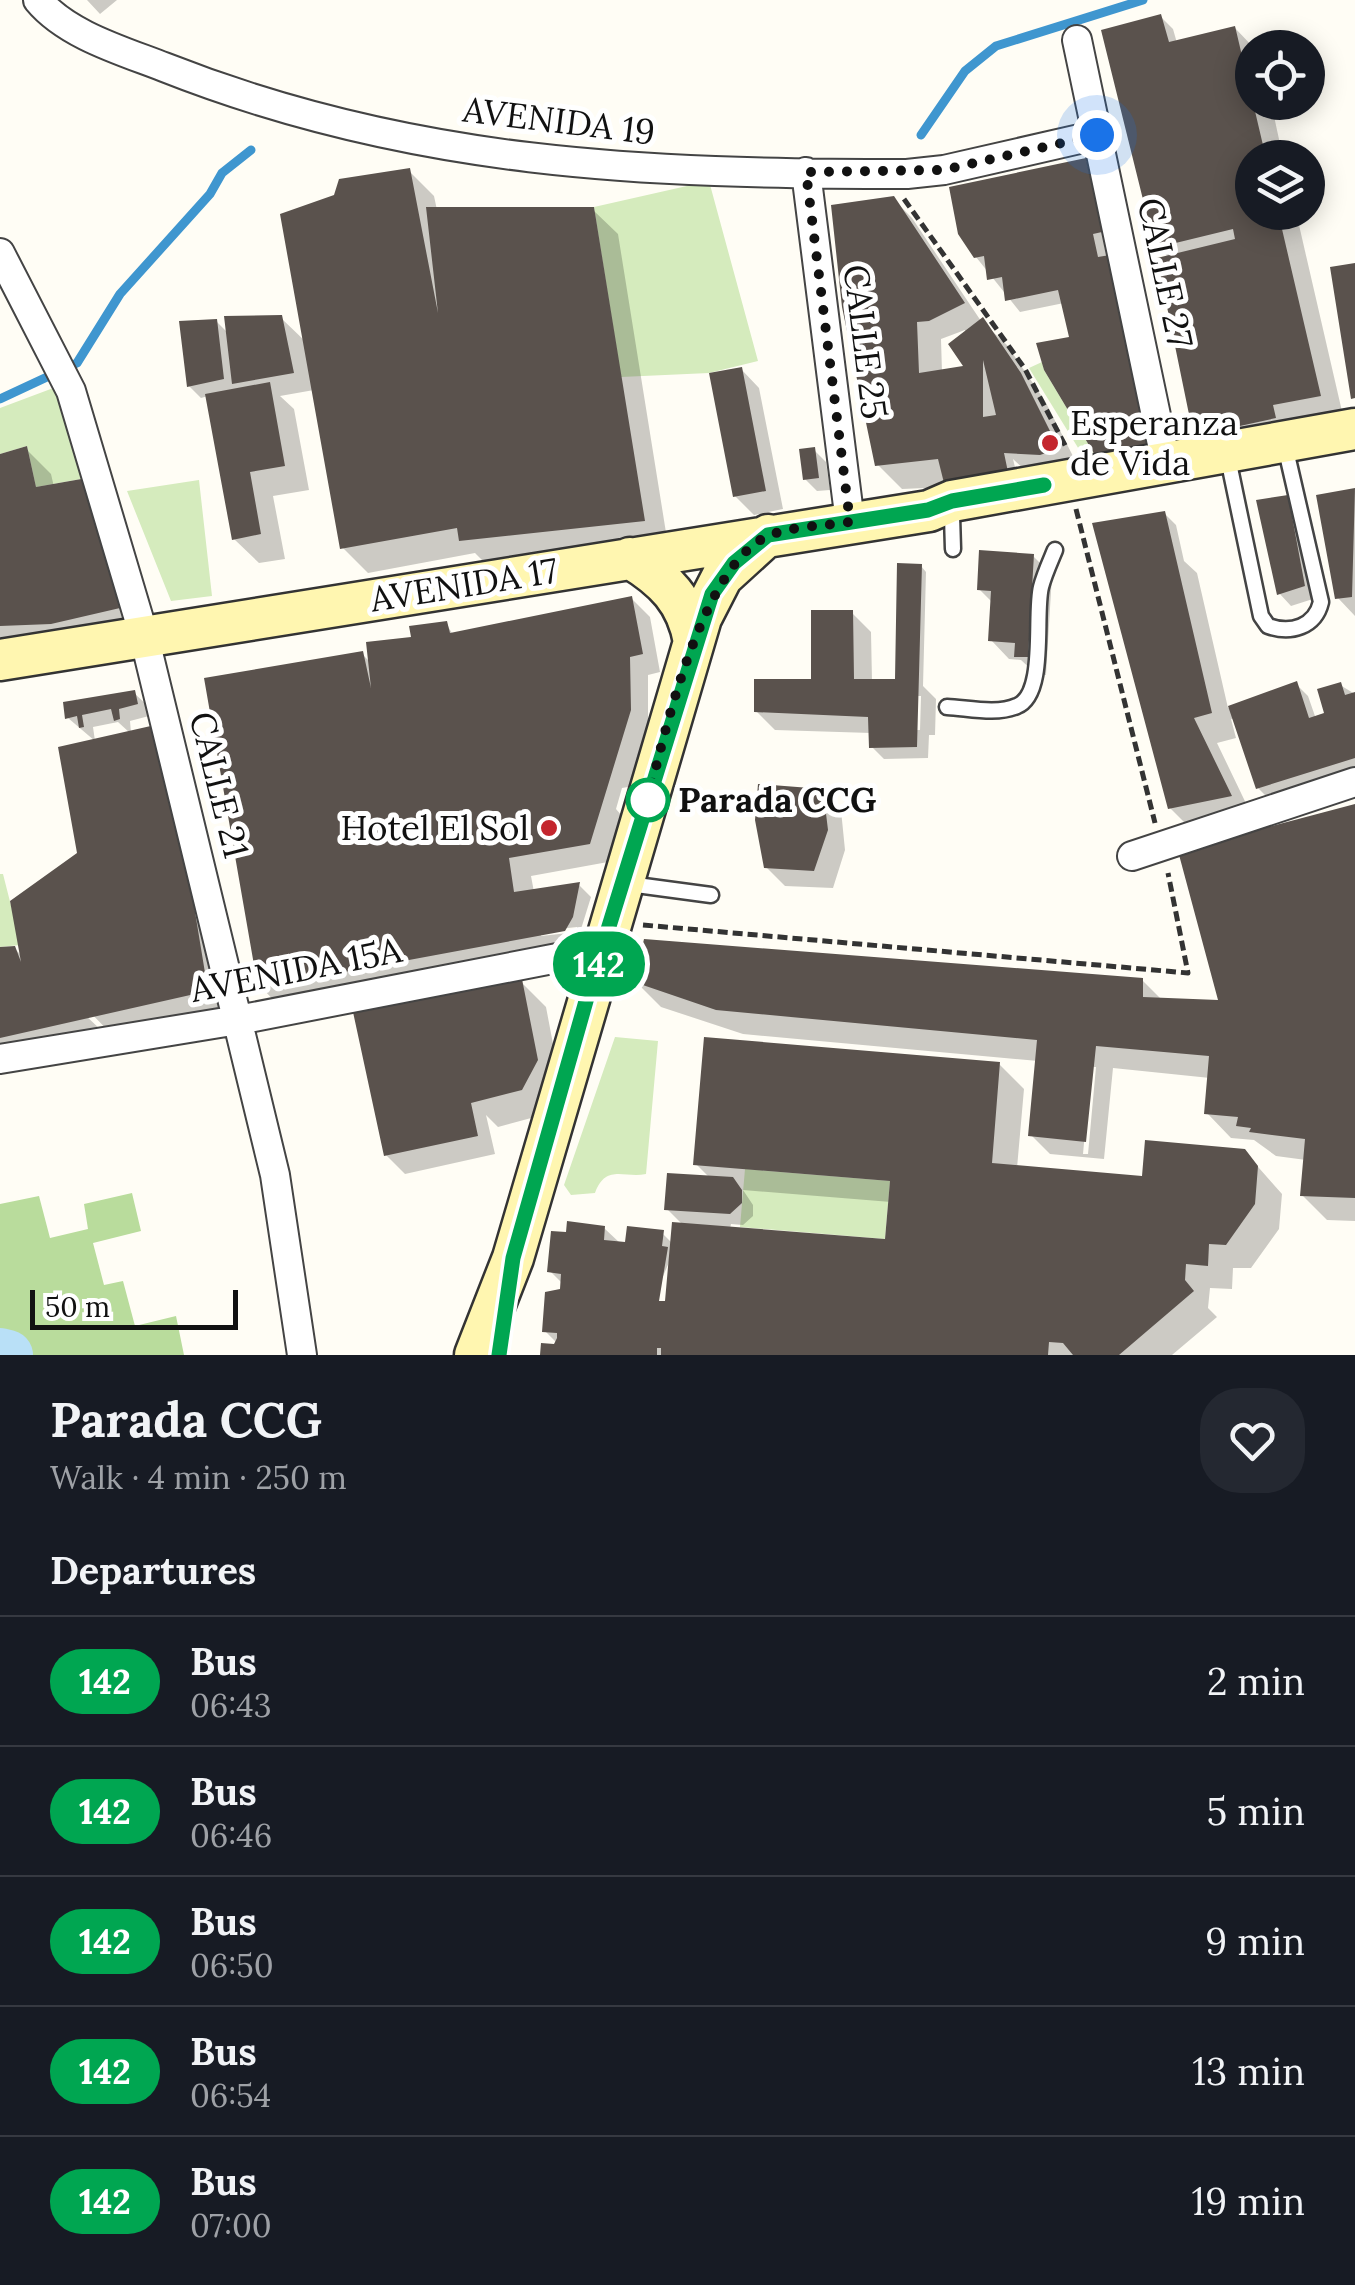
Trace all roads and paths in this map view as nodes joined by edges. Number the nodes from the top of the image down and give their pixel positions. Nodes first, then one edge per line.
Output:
1 (38, 0) edge
2 (1077, 40) dead end
3 (1097, 135) junction
4 (806, 172) junction
5 (902, 195) dead end
6 (0, 253) edge
7 (1355, 429) edge
8 (1355, 448) edge
9 (1288, 459) junction
10 (1166, 463) junction
11 (1230, 468) junction
12 (1070, 488) junction
13 (850, 522) junction
14 (768, 535) junction
15 (1055, 550) dead end
16 (630, 558) junction
17 (144, 636) junction
18 (694, 642) junction
19 (0, 660) edge
20 (947, 707) dead end
21 (1355, 782) edge
22 (1161, 845) junction
23 (1132, 856) dead end
24 (623, 884) junction
25 (711, 895) dead end
26 (607, 938) junction
27 (238, 1020) junction
28 (0, 1059) edge
29 (513, 1258) junction
30 (302, 1355) edge
31 (474, 1355) edge
32 (498, 1355) edge

1 - 4 street, AVENIDA 19
2 - 3 street, CALLE 27
3 - 4 street, AVENIDA 19
3 - 10 street, CALLE 27
4 - 13 street, CALLE 25
5 - 12 path
6 - 17 street, CALLE 21
7 - 10 main road, AVENIDA 17
8 - 9 main road, AVENIDA 17
9 - 11 main road, AVENIDA 17
9 - 11 lane
10 - 12 main road, AVENIDA 17
11 - 12 main road, AVENIDA 17
12 - 13 main road, AVENIDA 17
12 - 22 path
13 - 14 main road, AVENIDA 17
14 - 16 main road, AVENIDA 17
14 - 18 main road
15 - 20 lane
16 - 17 main road, AVENIDA 17
16 - 18 main road
17 - 19 main road, AVENIDA 17
17 - 27 street, CALLE 21
18 - 24 main road
21 - 22 street
22 - 23 street
22 - 26 path
24 - 25 lane
24 - 26 main road
26 - 27 street, AVENIDA 15A
26 - 29 main road
27 - 28 street, AVENIDA 15A
27 - 30 street, CALLE 21
29 - 31 main road
29 - 32 main road

